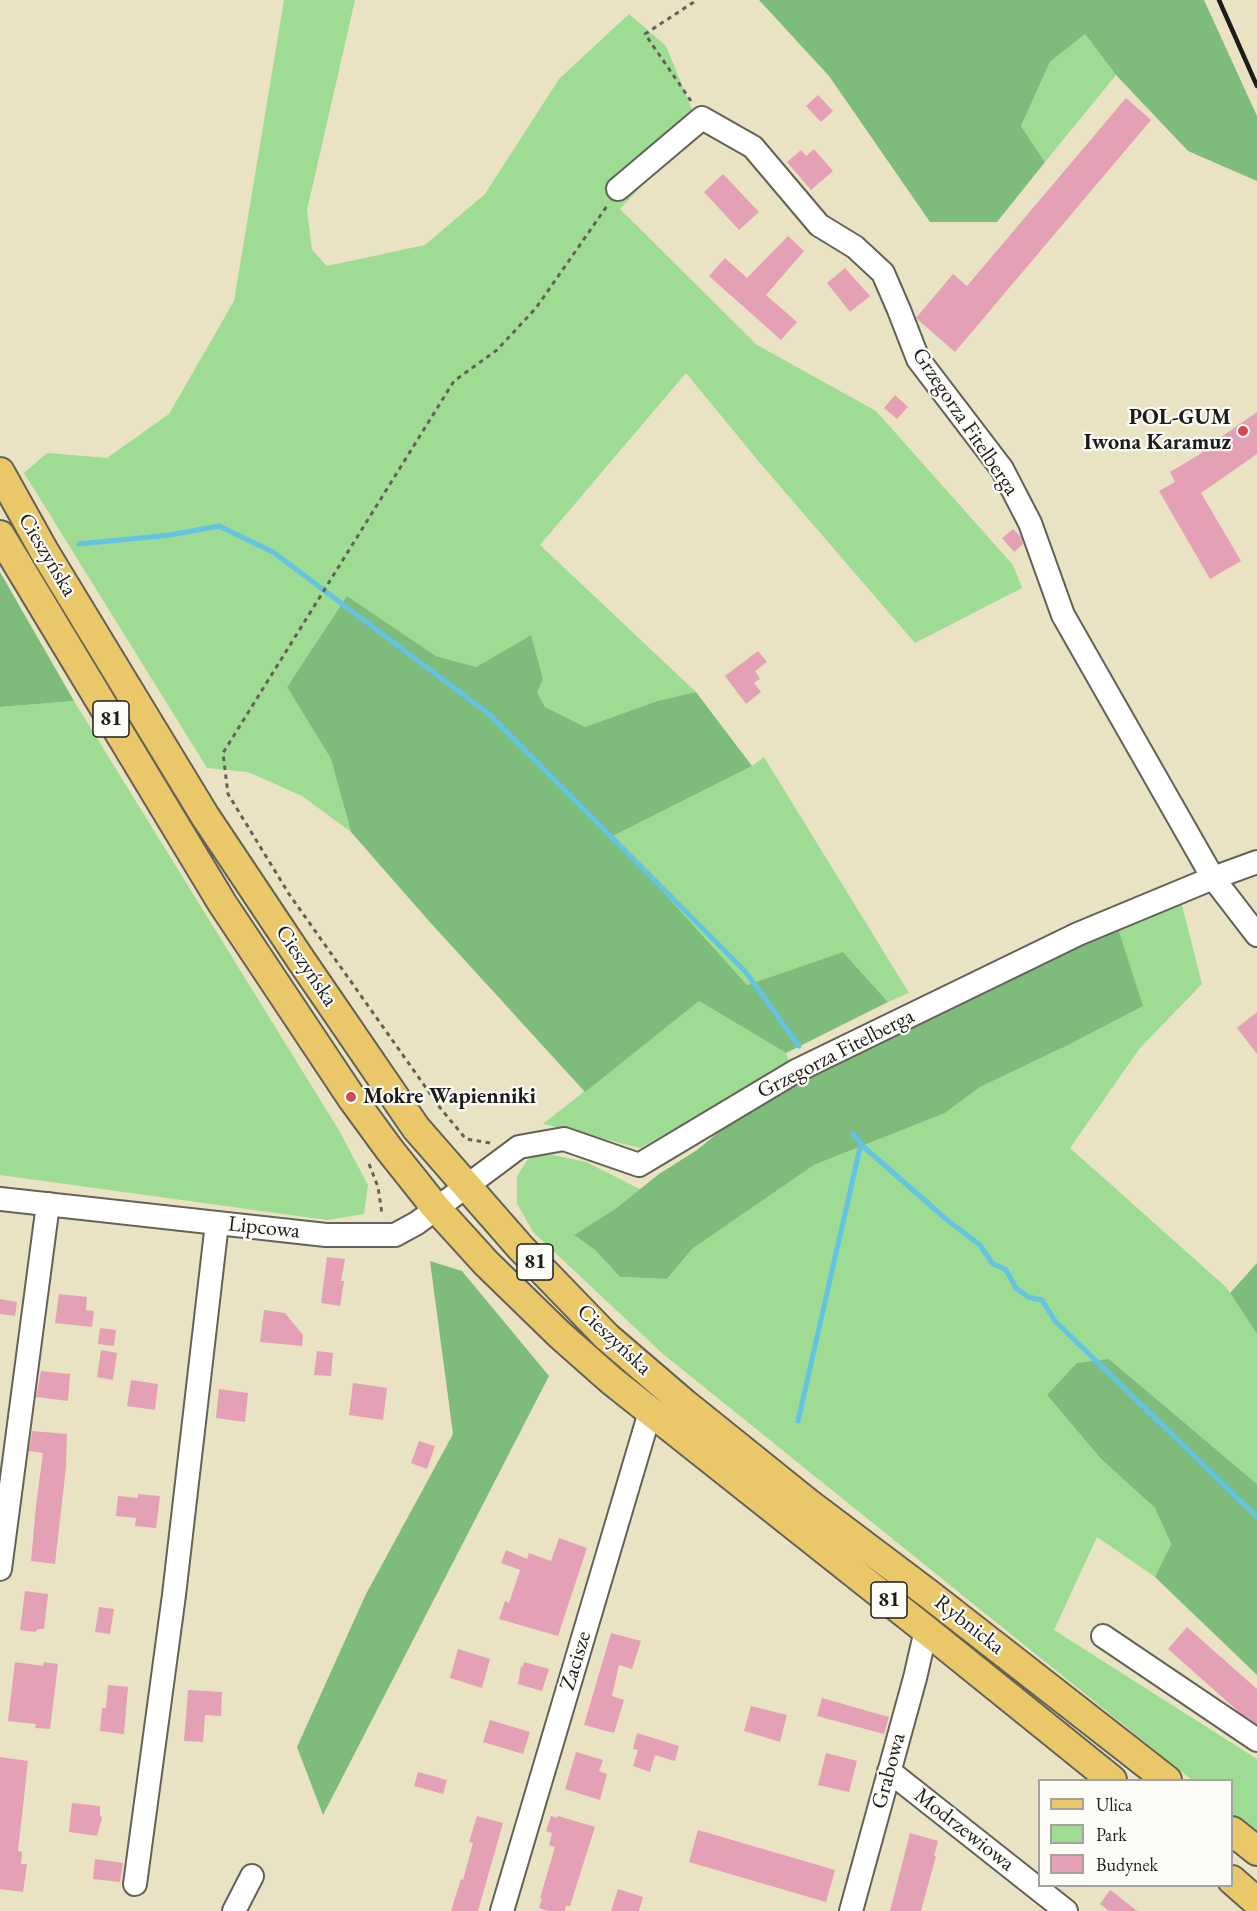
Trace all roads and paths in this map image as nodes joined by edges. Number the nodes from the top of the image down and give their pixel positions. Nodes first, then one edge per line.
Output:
1 (697, 0) edge
2 (702, 118) junction
3 (618, 189) joint
4 (0, 472) edge
5 (0, 536) edge
6 (1257, 862) edge
7 (1213, 878) junction
8 (1257, 934) edge
9 (519, 1147) junction
10 (369, 1164) dead end
11 (466, 1185) junction
12 (0, 1199) edge
13 (48, 1204) junction
14 (436, 1208) junction
15 (217, 1223) junction
16 (395, 1235) junction
17 (684, 1404) joint
18 (656, 1417) junction
19 (0, 1569) edge
20 (926, 1630) junction
21 (1103, 1635) dead end
22 (1257, 1740) edge
23 (889, 1771) junction
24 (1111, 1779) edge
25 (1166, 1779) edge
26 (1233, 1832) edge
27 (1257, 1851) edge
28 (252, 1876) dead end
29 (1233, 1881) edge
30 (135, 1884) dead end
31 (1257, 1902) edge
32 (234, 1911) edge
33 (502, 1911) edge
34 (851, 1911) edge
35 (1066, 1911) edge

1 - 2 path
2 - 3 street
2 - 7 street, Grzegorza Fitelberga
3 - 9 path
4 - 11 main road, Cieszyńska / 81
5 - 14 main road, Cieszyńska / 81
6 - 7 street, Grzegorza Fitelberga
7 - 8 street
7 - 9 street, Grzegorza Fitelberga
9 - 11 street, Grzegorza Fitelberga
10 - 16 path
11 - 14 street
11 - 17 main road, Cieszyńska / 81
12 - 13 street, Lipcowa
13 - 15 street, Lipcowa
13 - 19 street
14 - 16 street
14 - 18 main road, Cieszyńska / 81
15 - 16 street, Lipcowa
15 - 30 street
17 - 25 main road, Rybnicka / 81
18 - 20 main road, Rybnicka / 81
18 - 33 street, Zacisze
20 - 23 street, Grabowa
20 - 24 main road, Rybnicka / 81
21 - 22 street
23 - 34 street, Grabowa
23 - 35 street, Modrzewiowa
26 - 27 main road
28 - 32 street
29 - 31 main road

